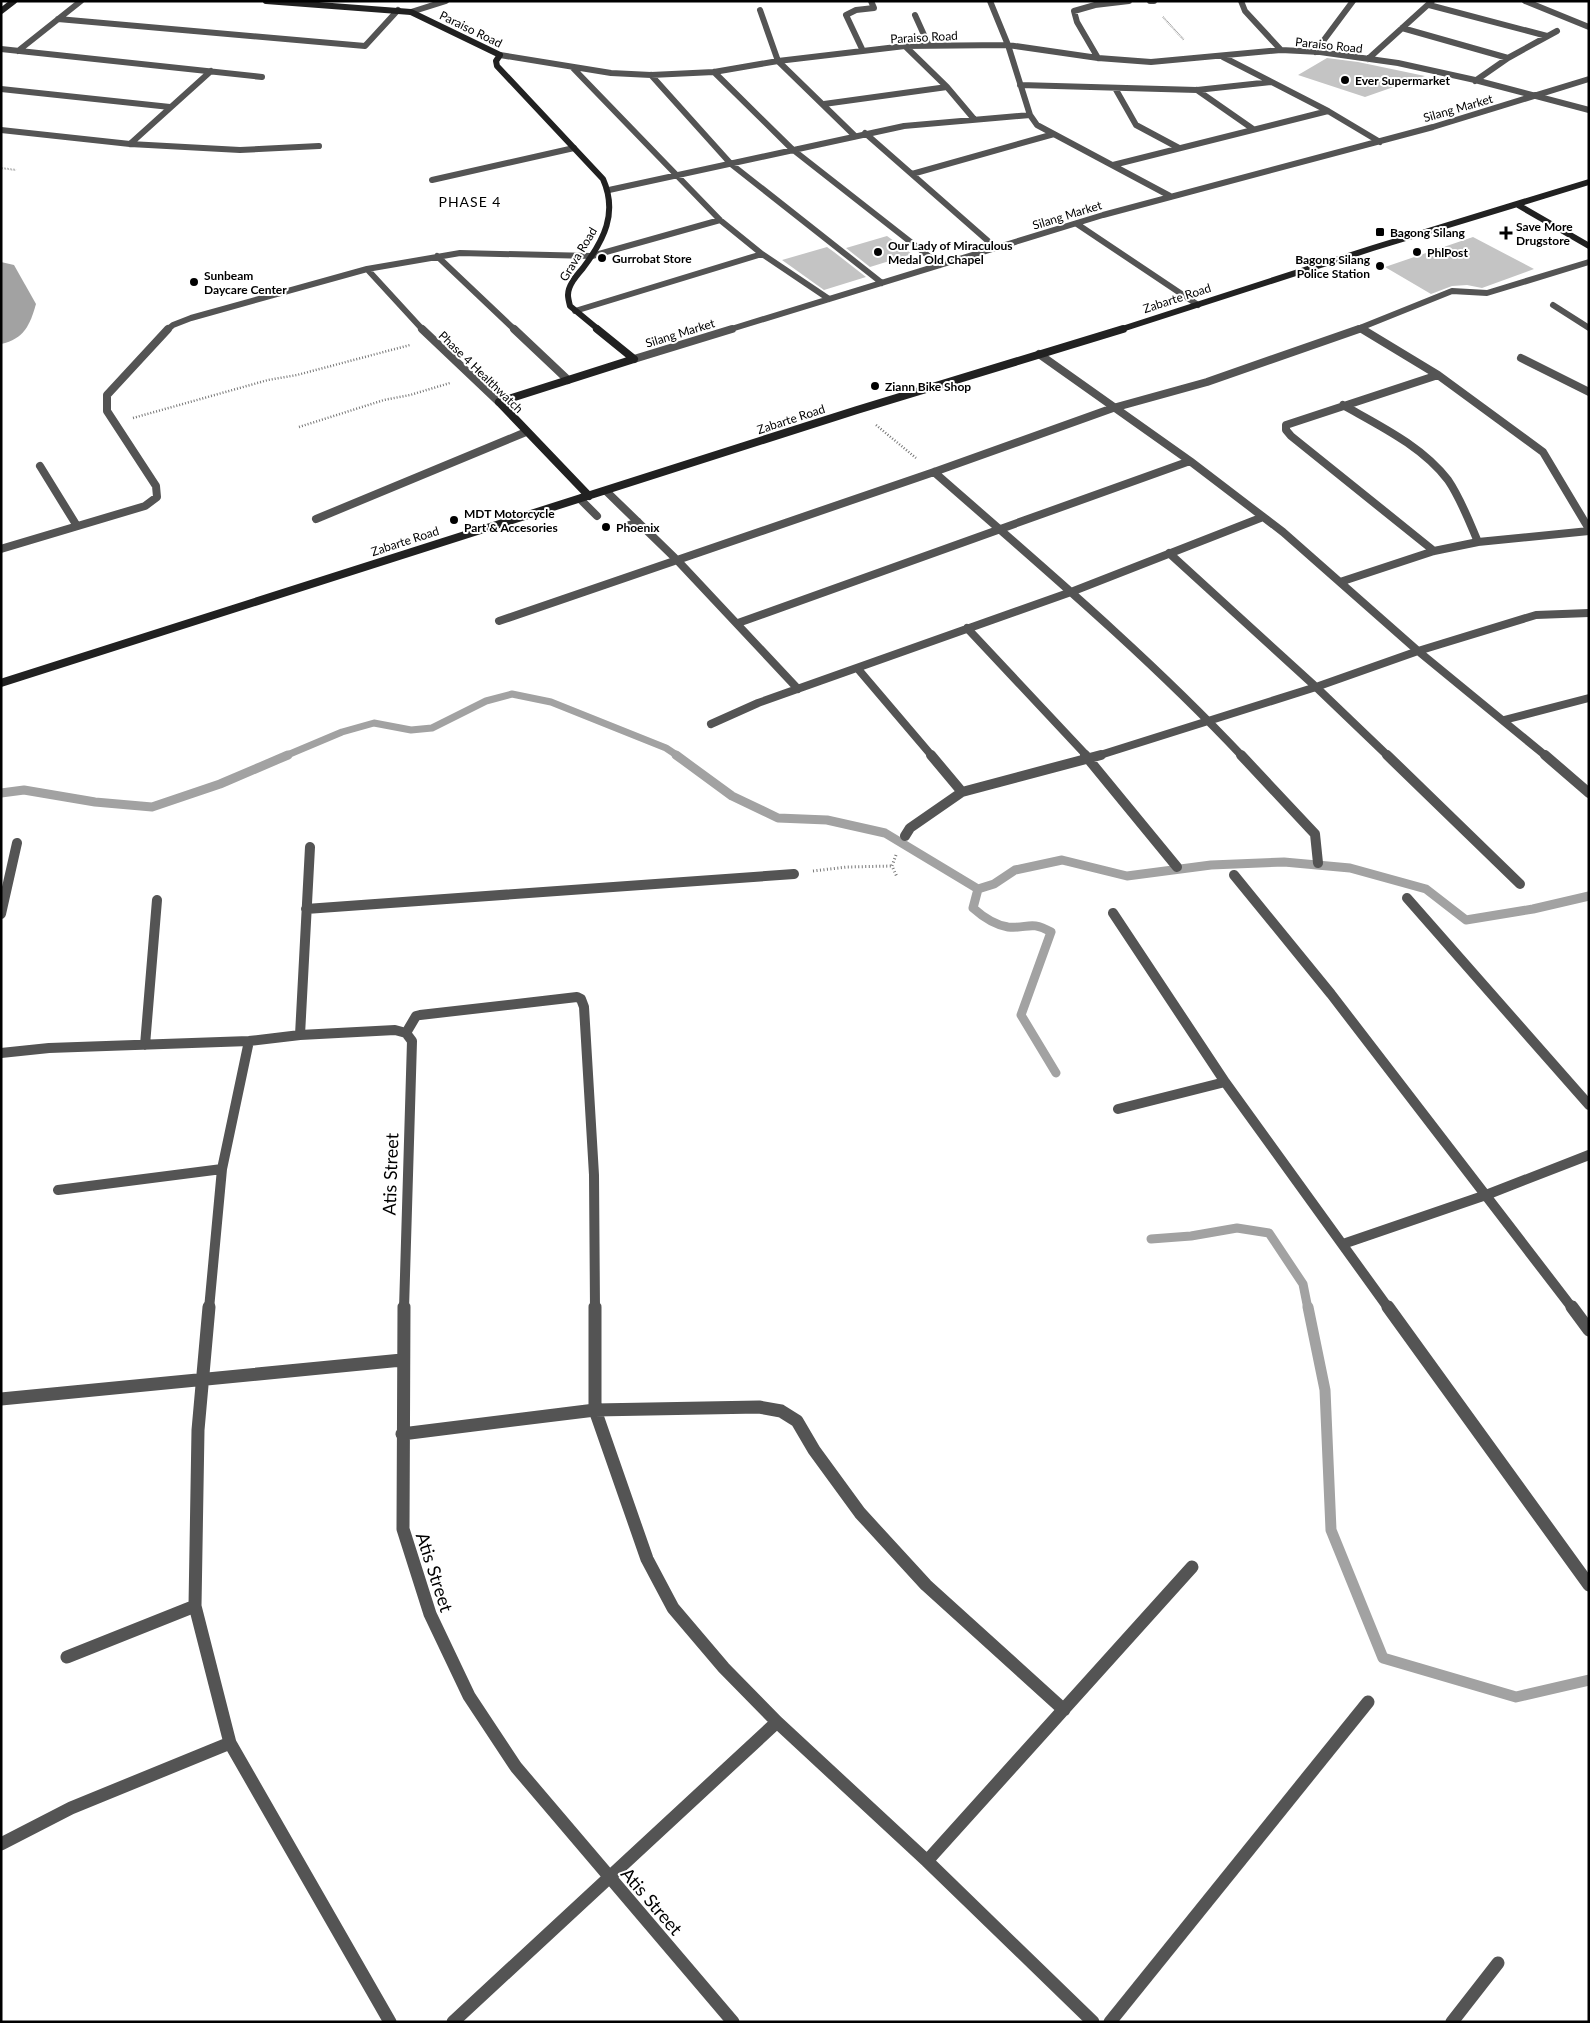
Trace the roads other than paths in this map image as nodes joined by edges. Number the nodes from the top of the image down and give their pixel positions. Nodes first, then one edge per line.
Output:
1 (14, 1) edge
2 (80, 1) edge
3 (266, 1) edge
4 (446, 1) edge
5 (871, 1) edge
6 (990, 1) edge
7 (1129, 1) edge
8 (1237, 1) edge
9 (1353, 1) edge
10 (1525, 1) edge
11 (1241, 2) edge
12 (1431, 3) edge
13 (398, 10) junction
14 (760, 10) dead end
15 (1, 11) edge
16 (411, 12) junction
17 (916, 15) dead end
18 (58, 20) junction
19 (1589, 27) edge
20 (1402, 28) junction
21 (1557, 31) dead end
22 (1547, 36) junction
23 (1008, 45) junction
24 (906, 46) junction
25 (929, 46) junction
26 (1, 49) edge
27 (1281, 50) junction
28 (18, 51) junction
29 (863, 51) junction
30 (1315, 52) junction
31 (500, 55) junction
32 (1222, 56) junction
33 (1098, 58) junction
34 (1508, 58) junction
35 (1368, 59) junction
36 (778, 61) junction
37 (572, 67) junction
38 (210, 72) junction
39 (714, 72) junction
40 (651, 75) junction
41 (262, 77) dead end
42 (1475, 80) junction
43 (1589, 80) edge
44 (1271, 82) junction
45 (1020, 85) junction
46 (947, 88) junction
47 (1115, 88) junction
48 (1, 89) edge
49 (1197, 90) junction
50 (1539, 97) junction
51 (824, 104) junction
52 (170, 107) junction
53 (1589, 110) edge
54 (1328, 111) junction
55 (1030, 115) junction
56 (974, 119) junction
57 (1253, 129) junction
58 (1, 130) edge
59 (866, 134) junction
60 (1054, 134) junction
61 (855, 136) junction
62 (1380, 142) junction
63 (130, 144) junction
64 (319, 146) dead end
65 (574, 148) junction
66 (1179, 148) junction
67 (792, 149) junction
68 (732, 164) junction
69 (1113, 165) junction
70 (912, 174) junction
71 (677, 176) junction
72 (432, 180) dead end
73 (1589, 182) edge
74 (609, 190) junction
75 (1170, 196) junction
76 (1518, 205) junction
77 (720, 220) junction
78 (1077, 224) junction
79 (1589, 246) edge
80 (996, 248) junction
81 (762, 254) junction
82 (437, 256) junction
83 (592, 256) junction
84 (1589, 262) edge
85 (940, 266) junction
86 (367, 269) junction
87 (882, 283) junction
88 (829, 299) junction
89 (1198, 305) junction
90 (1553, 305) dead end
91 (575, 311) junction
92 (1361, 328) junction
93 (1589, 328) edge
94 (1038, 354) junction
95 (1521, 358) dead end
96 (634, 359) junction
97 (1438, 375) junction
98 (568, 380) junction
99 (1589, 392) edge
100 (499, 402) junction
101 (1343, 406) junction
102 (1113, 408) junction
103 (526, 432) junction
104 (1190, 460) junction
105 (40, 466) dead end
106 (934, 472) junction
107 (606, 491) junction
108 (589, 496) junction
109 (580, 499) junction
110 (596, 516) dead end
111 (1263, 517) junction
112 (316, 519) dead end
113 (638, 522) junction
114 (77, 526) junction
115 (624, 527) dead end
116 (1000, 529) junction
117 (1589, 530) edge
118 (1478, 542) junction
119 (1, 549) edge
120 (1434, 551) junction
121 (1169, 553) junction
122 (677, 560) junction
123 (1340, 582) junction
124 (1071, 592) junction
125 (1589, 613) edge
126 (499, 621) dead end
127 (738, 623) junction
128 (967, 628) junction
129 (1418, 651) junction
130 (858, 669) junction
131 (1, 683) edge
132 (1316, 687) junction
133 (798, 689) junction
134 (1589, 698) edge
135 (1504, 720) junction
136 (1209, 721) junction
137 (711, 724) dead end
138 (1089, 759) junction
139 (962, 792) junction
140 (1589, 793) edge
141 (905, 836) dead end
142 (17, 843) dead end
143 (310, 847) dead end
144 (1318, 864) dead end
145 (1177, 867) dead end
146 (794, 874) road end
147 (1234, 875) dead end
148 (1520, 884) dead end
149 (1407, 898) dead end
150 (157, 900) dead end
151 (306, 909) junction
152 (1113, 913) dead end
153 (1, 914) edge
154 (406, 1033) junction
155 (300, 1035) junction
156 (249, 1041) junction
157 (145, 1045) junction
158 (1, 1053) edge
159 (1225, 1082) junction
160 (1589, 1105) edge
161 (1118, 1109) dead end
162 (1589, 1155) edge
163 (222, 1169) junction
164 (58, 1190) dead end
165 (1486, 1195) junction
166 (1343, 1244) junction
167 (1588, 1328) edge
168 (402, 1360) junction
169 (204, 1380) junction
170 (1, 1399) edge
171 (595, 1410) junction
172 (402, 1434) junction
173 (1192, 1567) dead end
174 (1589, 1585) edge
175 (195, 1606) junction
176 (67, 1657) dead end
177 (1368, 1702) dead end
178 (1064, 1710) junction
179 (777, 1722) junction
180 (230, 1742) junction
181 (1, 1844) edge
182 (927, 1861) junction
183 (608, 1876) junction
184 (1498, 1963) dead end
185 (390, 2022) edge
186 (452, 2022) edge
187 (733, 2022) edge
188 (1094, 2022) edge
189 (1110, 2022) edge
190 (1452, 2022) edge

1 - 15 main road
2 - 18 street
3 - 13 main road, Paraiso Road
4 - 16 street
5 - 29 street
6 - 23 street
7 - 33 street
8 - 11 street
9 - 30 street
10 - 19 street
11 - 27 street
12 - 20 street
12 - 22 street
13 - 16 main road, Paraiso Road
13 - 18 street
14 - 36 street
16 - 31 main road, Paraiso Road
17 - 25 street
18 - 28 street
20 - 34 street
20 - 35 street
21 - 22 street
22 - 34 street
23 - 25 street, Paraiso Road
23 - 33 street, Paraiso Road
23 - 45 street
24 - 25 street, Paraiso Road
24 - 29 street, Paraiso Road
24 - 46 street
26 - 28 street
27 - 30 street, Paraiso Road
27 - 32 street, Paraiso Road
28 - 38 street
29 - 36 street, Paraiso Road
30 - 35 street, Paraiso Road
31 - 37 street, Paraiso Road
31 - 65 main road
32 - 33 street, Paraiso Road
32 - 44 street
34 - 42 street
35 - 42 street, Paraiso Road
36 - 39 street, Paraiso Road
36 - 51 street
37 - 40 street, Paraiso Road
37 - 71 street
38 - 41 street
38 - 52 street
39 - 40 street, Paraiso Road
39 - 67 street
40 - 68 street
42 - 50 street, Paraiso Road
43 - 50 street, Silang Market
44 - 49 street
44 - 54 street
45 - 47 street
45 - 55 street
46 - 51 street
46 - 56 street
47 - 49 street
47 - 66 street
48 - 52 street
49 - 57 street
50 - 53 street, Paraiso Road
50 - 62 street, Silang Market
51 - 61 street
52 - 63 street
54 - 57 street
54 - 62 street
55 - 56 street
55 - 60 street
56 - 59 street
57 - 66 street
58 - 63 street
59 - 61 street
59 - 70 street
60 - 69 street
60 - 70 street
61 - 67 street
62 - 75 street, Silang Market
63 - 64 street
65 - 72 street
65 - 74 main road
66 - 69 street
67 - 68 street
67 - 85 street
68 - 71 street
68 - 87 street
69 - 75 street
70 - 80 street
71 - 74 street
71 - 77 street
73 - 76 main road, Zabarte Road
74 - 83 main road, Grava Road
75 - 78 street, Silang Market
76 - 79 main road
76 - 89 main road, Zabarte Road
77 - 81 street
77 - 83 street
78 - 80 street, Silang Market
78 - 89 street
80 - 85 street, Silang Market
81 - 88 street
81 - 91 street
82 - 83 street
82 - 86 street
82 - 98 street
83 - 91 main road, Grava Road
84 - 92 street
85 - 87 street, Silang Market
86 - 100 street, Phase 4 Healthwatch
86 - 114 street
87 - 88 street, Silang Market
88 - 96 street, Silang Market
89 - 94 main road, Zabarte Road
90 - 93 street
91 - 96 main road
92 - 97 street
92 - 102 street
94 - 102 street
94 - 107 main road, Zabarte Road
95 - 99 street
96 - 98 main road, Silang Market
97 - 101 street
97 - 117 street
98 - 100 main road, Silang Market
100 - 103 main road, Phase 4 Healthwatch
101 - 118 street
101 - 120 street
102 - 104 street
102 - 106 street
103 - 108 main road, Phase 4 Healthwatch
103 - 112 street
104 - 111 street
104 - 116 street
105 - 114 street
106 - 116 street
106 - 122 street
107 - 108 main road, Zabarte Road
107 - 113 street
108 - 109 main road, Zabarte Road
109 - 110 street
109 - 131 main road, Zabarte Road
111 - 121 street
111 - 123 street
113 - 115 street
113 - 122 street
114 - 119 street
116 - 124 street
116 - 127 street
117 - 118 street
118 - 120 street
120 - 123 street
121 - 124 street
121 - 132 street
122 - 126 street
122 - 127 street
123 - 129 street
124 - 128 street
124 - 136 street
125 - 129 street
127 - 133 street
128 - 130 street
128 - 138 street
129 - 132 street
129 - 135 street
130 - 133 street
130 - 139 street
132 - 136 street
132 - 148 street
133 - 137 street
134 - 135 street
135 - 140 street
136 - 138 street
136 - 144 street
138 - 139 street
138 - 145 street
139 - 141 street
142 - 153 street
143 - 151 street
146 - 151 street
147 - 165 street
149 - 160 street
150 - 157 street
151 - 155 street
152 - 159 street
154 - 155 street
154 - 168 street, Atis Street
154 - 171 street
155 - 156 street
156 - 157 street
156 - 163 street
157 - 158 street
159 - 161 street
159 - 166 street
162 - 165 street
163 - 164 street
163 - 169 street
165 - 166 street
165 - 167 street
166 - 174 street
168 - 169 street
168 - 172 street, Atis Street
169 - 170 street
169 - 175 street
171 - 172 street
171 - 178 street
171 - 179 street
172 - 183 street, Atis Street
173 - 178 street
175 - 176 street
175 - 180 street
177 - 189 street
178 - 182 street
179 - 182 street
179 - 183 street
180 - 181 street
180 - 185 street
182 - 188 street
183 - 186 street
183 - 187 street, Atis Street
184 - 190 street

